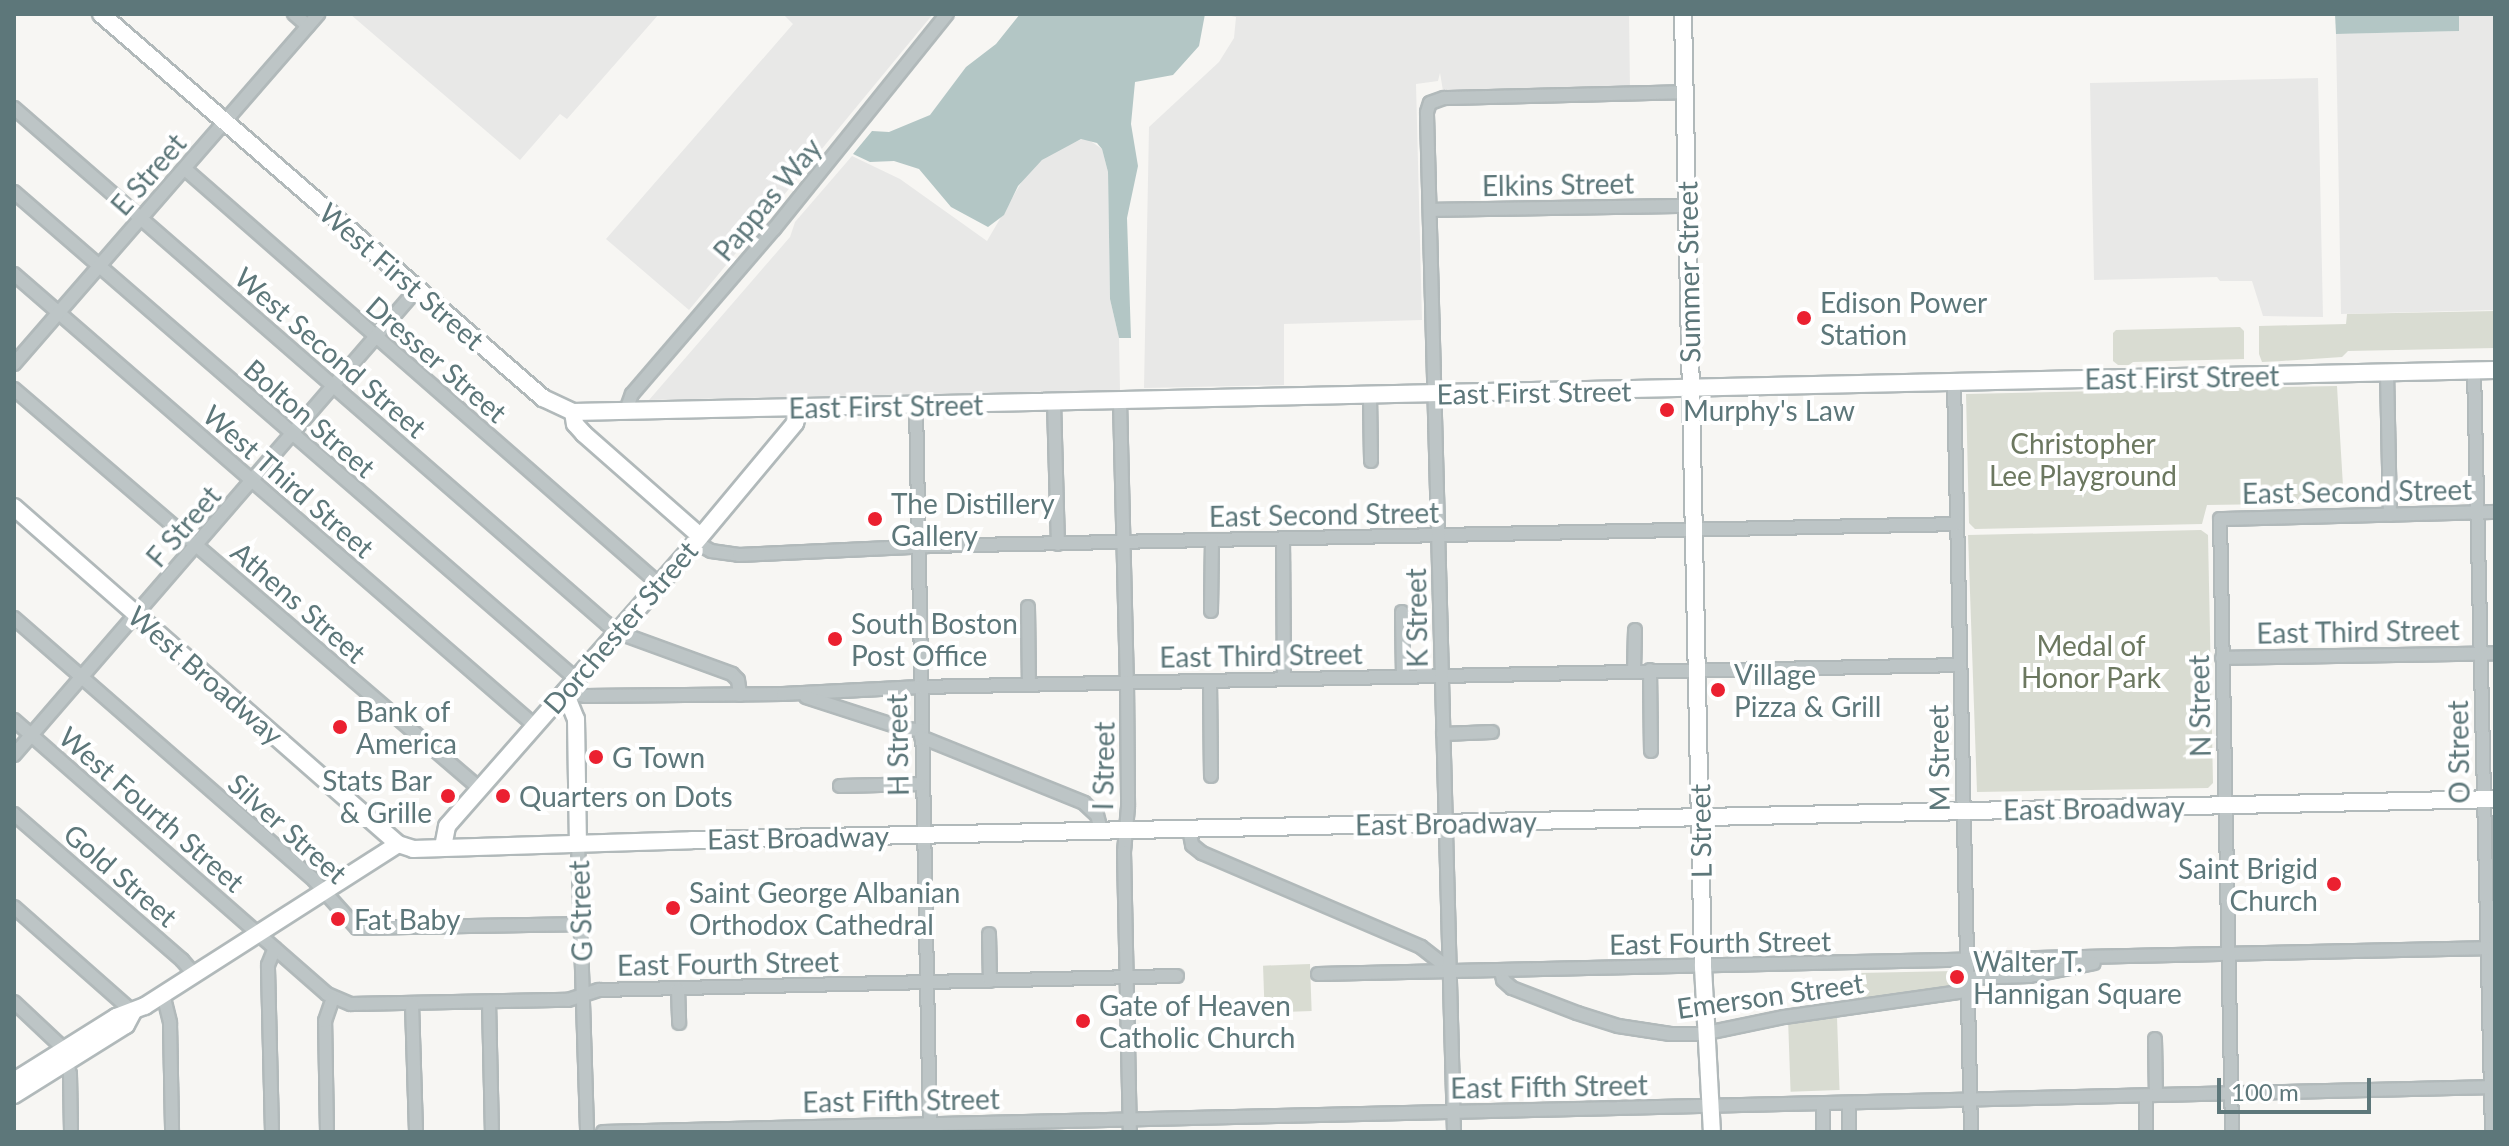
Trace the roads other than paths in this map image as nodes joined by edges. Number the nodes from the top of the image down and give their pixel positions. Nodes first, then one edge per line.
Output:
1 (101, 14) edge
2 (294, 14) edge
3 (318, 14) edge
4 (947, 14) edge
5 (1683, 14) edge
6 (308, 26) junction
7 (1685, 92) junction
8 (14, 108) edge
9 (225, 122) junction
10 (185, 169) junction
11 (14, 192) edge
12 (1687, 206) junction
13 (1430, 210) junction
14 (142, 217) junction
15 (100, 266) junction
16 (14, 274) edge
17 (417, 289) junction
18 (60, 313) junction
19 (376, 338) junction
20 (14, 364) edge
21 (2474, 370) junction
22 (2495, 370) edge
23 (2387, 372) junction
24 (1954, 383) junction
25 (334, 387) junction
26 (14, 389) edge
27 (1691, 389) junction
28 (1434, 394) junction
29 (1370, 396) junction
30 (1120, 401) junction
31 (1054, 402) junction
32 (916, 405) junction
33 (800, 407) junction
34 (573, 412) junction
35 (625, 413) junction
36 (293, 435) junction
37 (1371, 461) dead end
38 (253, 482) junction
39 (14, 507) edge
40 (2495, 512) edge
41 (2478, 513) junction
42 (2390, 515) junction
43 (2220, 519) joint
44 (1957, 524) junction
45 (1695, 530) junction
46 (1438, 535) junction
47 (698, 539) junction
48 (1283, 539) junction
49 (1212, 540) junction
50 (1124, 542) junction
51 (1058, 544) junction
52 (198, 545) junction
53 (917, 547) junction
54 (659, 584) junction
55 (1028, 607) dead end
56 (1211, 611) dead end
57 (1402, 612) dead end
58 (137, 615) junction
59 (14, 618) edge
60 (1635, 630) dead end
61 (618, 631) junction
62 (2481, 653) junction
63 (2495, 653) edge
64 (2222, 658) junction
65 (1960, 665) junction
66 (1697, 669) junction
67 (1650, 670) junction
68 (1634, 671) junction
69 (1442, 675) junction
70 (1403, 676) junction
71 (81, 677) junction
72 (576, 679) junction
73 (1284, 679) junction
74 (1210, 681) junction
75 (1127, 682) junction
76 (1029, 685) junction
77 (920, 687) junction
78 (565, 692) junction
79 (783, 694) junction
80 (740, 695) junction
81 (14, 720) edge
82 (533, 724) junction
83 (1492, 732) dead end
84 (921, 734) junction
85 (1443, 734) junction
86 (32, 736) junction
87 (1651, 751) dead end
88 (14, 755) edge
89 (1211, 776) dead end
90 (921, 784) junction
91 (840, 786) dead end
92 (479, 788) junction
93 (2489, 799) edge
94 (2225, 805) junction
95 (1963, 811) junction
96 (14, 814) edge
97 (1700, 816) junction
98 (1445, 823) junction
99 (1189, 829) junction
100 (1101, 830) junction
101 (1126, 830) junction
102 (922, 834) junction
103 (578, 843) junction
104 (398, 844) junction
105 (443, 847) junction
106 (326, 892) junction
107 (14, 907) edge
108 (582, 924) junction
109 (259, 934) junction
110 (989, 934) dead end
111 (275, 948) junction
112 (2491, 948) edge
113 (2228, 954) junction
114 (2124, 957) junction
115 (1966, 960) junction
116 (1703, 967) junction
117 (1450, 970) junction
118 (1501, 971) junction
119 (194, 974) junction
120 (1318, 974) dead end
121 (1177, 976) dead end
122 (1126, 978) junction
123 (990, 981) junction
124 (925, 983) junction
125 (1967, 984) junction
126 (678, 989) junction
127 (163, 994) junction
128 (583, 996) junction
129 (333, 998) junction
130 (14, 1002) edge
131 (489, 1002) junction
132 (412, 1004) junction
133 (133, 1012) junction
134 (679, 1023) dead end
135 (1709, 1033) junction
136 (2155, 1039) dead end
137 (66, 1056) junction
138 (14, 1081) edge
139 (2493, 1088) edge
140 (2231, 1094) junction
141 (14, 1095) edge
142 (2151, 1096) junction
143 (1970, 1100) junction
144 (1823, 1103) junction
145 (1849, 1103) junction
146 (1711, 1106) junction
147 (1454, 1112) junction
148 (1130, 1125) edge
149 (930, 1128) edge
150 (71, 1132) edge
151 (172, 1132) edge
152 (272, 1132) edge
153 (327, 1132) edge
154 (416, 1132) edge
155 (492, 1132) edge
156 (587, 1132) edge
157 (603, 1132) edge
158 (1454, 1132) edge
159 (1712, 1132) edge
160 (1823, 1132) edge
161 (1849, 1132) edge
162 (1971, 1132) edge
163 (2146, 1132) edge
164 (2232, 1132) edge
165 (2492, 1132) edge

1 - 9 main road, West First Street
2 - 6 street
3 - 6 street, E Street
4 - 35 street, Pappas Way
5 - 7 main road, Summer Street
6 - 9 street, E Street
7 - 12 main road, Summer Street
7 - 13 street, K Street
8 - 14 street, West Second Street
9 - 10 street, E Street
9 - 17 main road, West First Street
10 - 14 street, E Street
10 - 19 street, Dresser Street
11 - 15 street, Bolton Street
12 - 13 street, Elkins Street
12 - 27 main road, Summer Street
13 - 28 street, K Street
14 - 15 street, E Street
14 - 25 street, West Second Street
15 - 18 street, E Street
15 - 36 street, Bolton Street
16 - 18 street, West Third Street
17 - 19 street, F Street
17 - 34 main road, West First Street
18 - 20 street, E Street
18 - 38 street, West Third Street
19 - 25 street, F Street
19 - 54 street, Dresser Street
21 - 22 main road, East First Street
21 - 23 main road, East First Street
21 - 41 street, O Street
23 - 24 main road, East First Street
23 - 42 street
24 - 27 main road, East First Street
24 - 44 street, M Street
25 - 36 street, F Street
25 - 61 street, West Second Street
26 - 52 street, Athens Street
27 - 28 main road, East First Street
27 - 45 main road, Summer Street
28 - 29 main road, East First Street
28 - 46 street, K Street
29 - 30 main road, East First Street
29 - 37 street
30 - 31 main road, East First Street
30 - 50 street, I Street
31 - 32 main road, East First Street
31 - 51 street
32 - 33 main road, East First Street
32 - 53 street, H Street
33 - 35 main road, East First Street
33 - 47 main road, Dorchester Street
34 - 35 main road, East First Street
34 - 47 main road, West First Street
36 - 38 street, F Street
36 - 72 street, Bolton Street
38 - 52 street, F Street
38 - 82 street, West Third Street
39 - 58 main road, West Broadway
40 - 41 street, East Second Street
41 - 42 street, East Second Street
41 - 62 street, O Street
42 - 43 street, East Second Street
43 - 64 street, N Street
44 - 45 street, East Second Street
44 - 65 street, M Street
45 - 46 street, East Second Street
45 - 66 main road, L Street
46 - 48 street, East Second Street
46 - 69 street, K Street
47 - 53 street, East Second Street
47 - 54 main road, Dorchester Street
48 - 49 street, East Second Street
48 - 73 street
49 - 50 street, East Second Street
49 - 56 street
50 - 51 street, East Second Street
50 - 75 street, I Street
51 - 53 street, East Second Street
52 - 58 street, F Street
52 - 92 street, Athens Street
53 - 77 street, H Street
54 - 61 main road, Dorchester Street
55 - 76 street
57 - 70 street
58 - 71 street, F Street
58 - 104 main road, West Broadway
59 - 71 street, Silver Street
60 - 68 street
61 - 72 main road, Dorchester Street
61 - 80 street
62 - 63 street, East Third Street
62 - 64 street, East Third Street
62 - 93 street, O Street
64 - 94 street, N Street
65 - 66 street, East Third Street
65 - 95 street, M Street
66 - 67 street, East Third Street
66 - 97 main road, L Street
67 - 68 street, East Third Street
67 - 87 street
68 - 69 street, East Third Street
69 - 70 street, East Third Street
69 - 85 street, K Street
70 - 73 street, East Third Street
71 - 86 street, F Street
71 - 106 street, Silver Street
72 - 78 main road, Dorchester Street
73 - 74 street, East Third Street
74 - 75 street, East Third Street
74 - 89 street
75 - 76 street, East Third Street
75 - 101 street, I Street
76 - 77 street, East Third Street
77 - 79 street, East Third Street
77 - 84 street, H Street
78 - 80 street, East Third Street
78 - 82 main road, Dorchester Street
78 - 103 main road, G Street
79 - 80 street, East Third Street
79 - 84 street
81 - 86 street, West Fourth Street
82 - 92 main road, Dorchester Street
83 - 85 street
84 - 90 street, H Street
84 - 100 street
85 - 98 street, K Street
86 - 88 street, F Street
86 - 109 street, West Fourth Street
90 - 91 street
90 - 102 street, H Street
92 - 105 main road, Dorchester Street
93 - 94 main road, East Broadway
93 - 112 street, O Street
94 - 95 main road, East Broadway
94 - 113 street, N Street
95 - 97 main road, East Broadway
95 - 115 street, M Street
96 - 119 street, Gold Street
97 - 98 main road, East Broadway
97 - 116 main road, L Street
98 - 99 main road, East Broadway
98 - 117 street, K Street
99 - 101 main road, East Broadway
99 - 117 street
100 - 101 main road, East Broadway
100 - 102 main road, East Broadway
101 - 122 street, I Street
102 - 103 main road, East Broadway
102 - 124 street, H Street
103 - 105 main road, East Broadway
103 - 108 street, G Street
104 - 105 main road, East Broadway
104 - 106 main road
106 - 108 street, Silver Street
106 - 109 main road
107 - 133 street
108 - 128 street, G Street
109 - 111 street
109 - 119 main road
110 - 123 street
111 - 129 street
111 - 152 street
112 - 113 street, East Fourth Street
112 - 139 street, O Street
113 - 114 street, East Fourth Street
113 - 140 street, N Street
114 - 115 street, East Fourth Street
114 - 125 street, East Fourth Street
115 - 116 street, East Fourth Street
115 - 125 street, M Street
116 - 118 street, East Fourth Street
116 - 135 main road, L Street
117 - 118 street, East Fourth Street
117 - 120 street, East Fourth Street
117 - 147 street, K Street
118 - 135 street, Emerson Street
119 - 127 main road
121 - 122 street, East Fourth Street
122 - 123 street, East Fourth Street
122 - 148 street, I Street
123 - 124 street, East Fourth Street
124 - 126 street, East Fourth Street
124 - 149 street, H Street
125 - 135 street, Emerson Street
125 - 143 street, M Street
126 - 128 street, East Fourth Street
126 - 134 street
127 - 133 main road
127 - 151 street
128 - 131 street, East Fourth Street
128 - 156 street, G Street
129 - 132 street, East Fourth Street
129 - 153 street
130 - 137 street
131 - 132 street, East Fourth Street
131 - 155 street
132 - 154 street
133 - 137 main road
135 - 146 main road, L Street
136 - 142 street
137 - 138 main road
137 - 141 main road
137 - 150 street
139 - 140 street, East Fifth Street
139 - 165 street, O Street
140 - 142 street, East Fifth Street
140 - 164 street, N Street
142 - 143 street, East Fifth Street
142 - 163 street
143 - 145 street, East Fifth Street
143 - 162 street, M Street
144 - 145 street, East Fifth Street
144 - 146 street, East Fifth Street
144 - 160 street
145 - 161 street
146 - 147 street, East Fifth Street
146 - 159 main road, L Street
147 - 148 street, East Fifth Street
147 - 158 street, K Street
148 - 149 street, East Fifth Street
149 - 157 street, East Fifth Street

